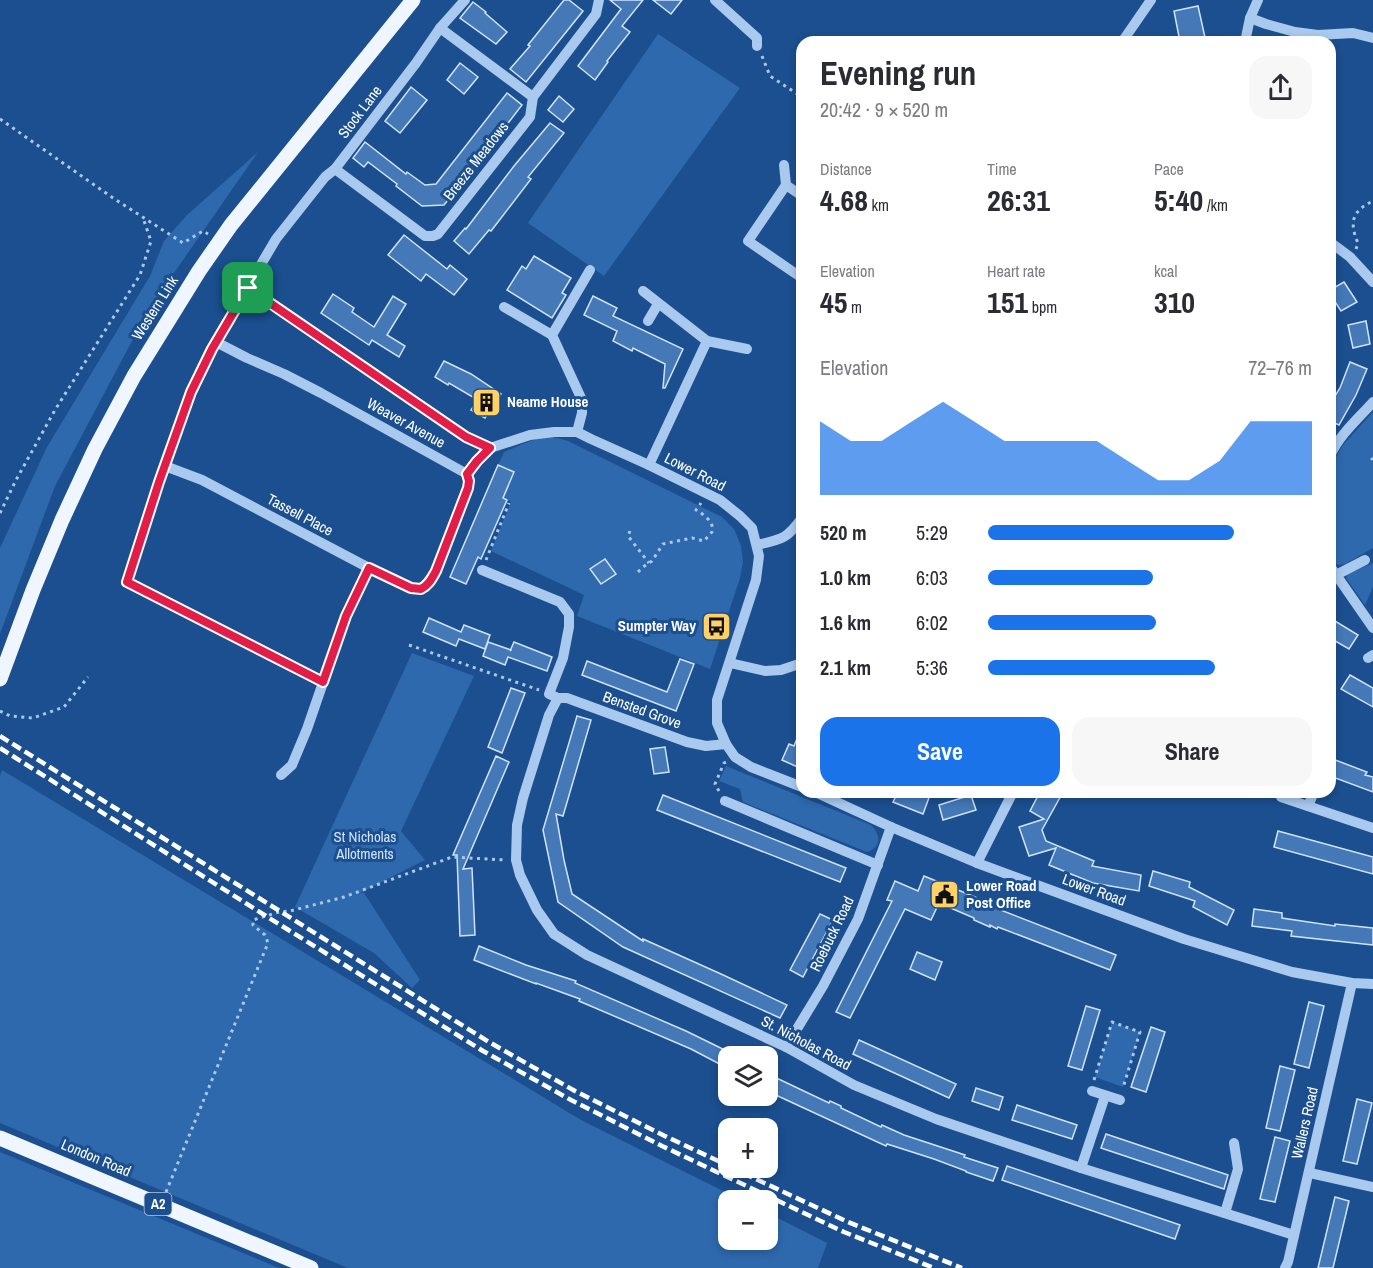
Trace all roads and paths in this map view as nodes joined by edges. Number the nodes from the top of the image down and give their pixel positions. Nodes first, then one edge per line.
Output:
1 (413, 0) edge
2 (465, 0) edge
3 (599, 0) edge
4 (715, 0) edge
5 (1151, 0) edge
6 (1258, 0) edge
7 (1250, 18) junction
8 (441, 28) junction
9 (1126, 36) edge
10 (1246, 36) edge
11 (1373, 38) edge
12 (757, 46) joint
13 (796, 93) edge
14 (533, 98) junction
15 (0, 119) edge
16 (784, 165) dead end
17 (335, 169) junction
18 (786, 185) junction
19 (796, 192) edge
20 (1373, 201) edge
21 (143, 218) junction
22 (220, 242) junction
23 (1336, 246) edge
24 (1350, 257) junction
25 (590, 270) dead end
26 (796, 274) edge
27 (1373, 282) edge
28 (248, 288) junction
29 (643, 291) dead end
30 (658, 304) junction
31 (504, 307) dead end
32 (648, 321) dead end
33 (552, 335) junction
34 (707, 341) junction
35 (216, 342) junction
36 (747, 349) dead end
37 (1373, 402) edge
38 (577, 432) junction
39 (1336, 444) edge
40 (490, 448) joint
41 (649, 465) junction
42 (165, 466) junction
43 (706, 494) junction
44 (509, 503) dead end
45 (0, 513) edge
46 (796, 525) edge
47 (630, 531) dead end
48 (757, 545) junction
49 (1365, 560) dead end
50 (649, 563) junction
51 (369, 568) junction
52 (482, 570) joint
53 (638, 572) dead end
54 (1336, 575) edge
55 (1336, 579) edge
56 (421, 589) joint
57 (1373, 628) edge
58 (410, 645) dead end
59 (730, 663) junction
60 (796, 665) edge
61 (2, 673) edge
62 (88, 676) dead end
63 (323, 682) junction
64 (554, 696) junction
65 (0, 711) edge
66 (726, 744) junction
67 (735, 757) junction
68 (281, 775) dead end
69 (796, 785) edge
70 (828, 798) edge
71 (1010, 798) edge
72 (1284, 798) edge
73 (1311, 798) edge
74 (725, 801) joint
75 (1308, 806) junction
76 (891, 827) junction
77 (1373, 828) edge
78 (516, 860) junction
79 (977, 863) junction
80 (878, 865) junction
81 (1352, 983) junction
82 (1373, 984) edge
83 (786, 1047) junction
84 (1092, 1091) joint
85 (1105, 1096) junction
86 (1119, 1100) joint
87 (0, 1138) edge
88 (1234, 1143) dead end
89 (1081, 1168) junction
90 (1310, 1173) junction
91 (1373, 1187) edge
92 (161, 1205) junction
93 (1225, 1213) junction
94 (1294, 1235) junction
95 (311, 1268) edge
96 (1285, 1268) edge

1 - 22 main road, Western Link
2 - 8 street, Stock Lane
3 - 14 street, Breeze Meadows
4 - 12 street
5 - 9 street
6 - 7 street
7 - 10 street
7 - 11 street
8 - 14 street
8 - 17 street, Stock Lane
12 - 13 path
14 - 17 street, Breeze Meadows
15 - 21 path
16 - 18 street
17 - 28 street, Stock Lane
18 - 19 street
18 - 26 street
20 - 24 path
21 - 22 path
21 - 45 path
22 - 61 main road, Western Link
23 - 24 street
24 - 27 street
25 - 33 street
28 - 35 street, Stock Lane
28 - 40 path
29 - 30 street
30 - 32 street
30 - 34 street
31 - 33 street
33 - 38 street
34 - 36 street
34 - 41 street
35 - 42 street, Stock Lane
35 - 56 street, Weaver Avenue
37 - 39 street
38 - 40 street, Lower Road
38 - 41 street, Lower Road
41 - 43 street, Lower Road
42 - 51 street, Tassell Place
42 - 63 street, Stock Lane
43 - 48 street, Lower Road
43 - 50 path
44 - 52 path
46 - 48 street
47 - 50 path
48 - 59 street, Lower Road
49 - 54 street
50 - 53 path
51 - 56 street, Tassell Place
51 - 63 street
52 - 64 street
55 - 57 street
58 - 64 path
59 - 60 street
59 - 66 street, Lower Road
62 - 65 path
63 - 68 street
64 - 66 street, Bensted Grove
64 - 78 street, St. Nicholas Road
66 - 67 street, Lower Road
67 - 69 street, Lower Road
67 - 74 path
70 - 76 street, Lower Road
71 - 79 street
72 - 75 street
73 - 75 street
74 - 80 street
75 - 77 street
76 - 79 street, Lower Road
76 - 80 street, Roebuck Road
78 - 83 street, St. Nicholas Road
78 - 92 path
79 - 81 street, Lower Road
80 - 83 street, Roebuck Road
81 - 82 street, Lower Road
81 - 90 street, Wallers Road
83 - 89 street, St. Nicholas Road
84 - 85 street
84 - 86 path
85 - 86 street
85 - 89 street
87 - 92 main road, London Road / A2
88 - 93 street
89 - 93 street, St. Nicholas Road
90 - 91 street
90 - 94 street, Wallers Road
92 - 95 main road, London Road / A2
93 - 94 street, St. Nicholas Road
94 - 96 street, Wallers Road

